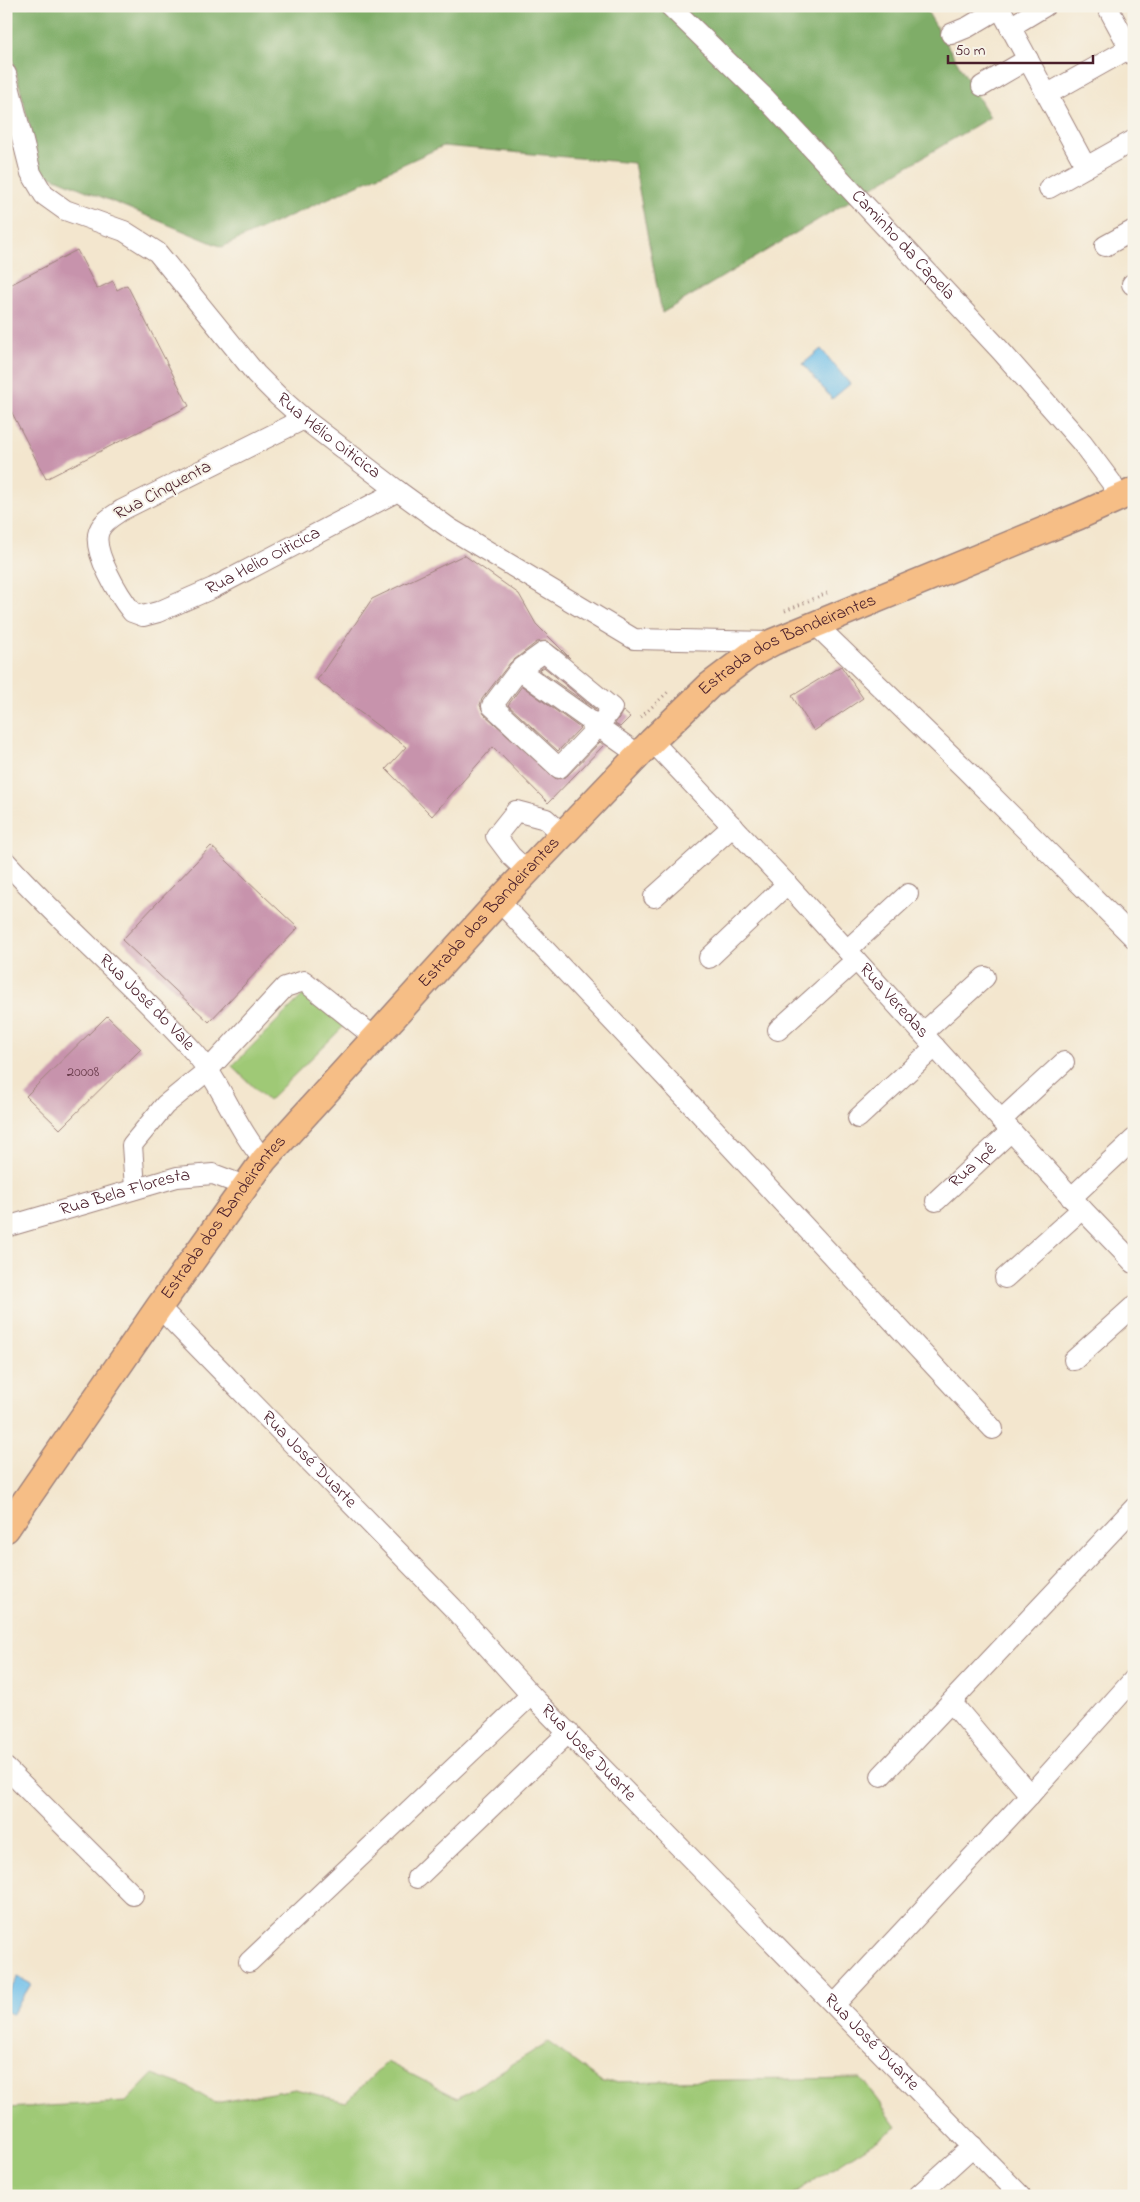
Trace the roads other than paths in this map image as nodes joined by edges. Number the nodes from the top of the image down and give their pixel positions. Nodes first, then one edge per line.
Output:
1 (670, 6) edge
2 (1045, 6) edge
3 (1107, 6) edge
4 (1000, 7) edge
5 (1010, 27) junction
6 (951, 34) dead end
7 (1132, 52) edge
8 (1028, 59) junction
9 (6, 74) edge
10 (982, 86) dead end
11 (1048, 94) junction
12 (1134, 140) edge
13 (1086, 167) junction
14 (1049, 188) dead end
15 (1134, 230) edge
16 (1105, 246) dead end
17 (304, 419) junction
18 (398, 491) junction
19 (1126, 495) edge
20 (127, 605) joint
21 (815, 624) junction
22 (773, 642) junction
23 (519, 670) junction
24 (598, 726) junction
25 (645, 748) junction
26 (733, 826) junction
27 (562, 834) junction
28 (6, 862) edge
29 (527, 871) junction
30 (787, 884) junction
31 (908, 894) dead end
32 (654, 897) dead end
33 (499, 901) junction
34 (1134, 938) edge
35 (851, 955) junction
36 (709, 958) dead end
37 (985, 977) dead end
38 (778, 1030) dead end
39 (374, 1037) junction
40 (929, 1040) junction
41 (1064, 1062) dead end
42 (208, 1070) junction
43 (858, 1118) dead end
44 (1006, 1126) junction
45 (1134, 1139) edge
46 (264, 1160) junction
47 (245, 1186) junction
48 (135, 1188) junction
49 (936, 1201) dead end
50 (1076, 1203) junction
51 (6, 1227) edge
52 (1134, 1262) edge
53 (1005, 1278) dead end
54 (1134, 1306) edge
55 (159, 1307) junction
56 (1074, 1360) dead end
57 (993, 1429) dead end
58 (1134, 1508) edge
59 (6, 1529) edge
60 (1134, 1679) edge
61 (531, 1695) junction
62 (952, 1703) junction
63 (568, 1732) junction
64 (6, 1768) edge
65 (881, 1776) dead end
66 (1030, 1795) junction
67 (417, 1878) dead end
68 (133, 1895) dead end
69 (249, 1962) dead end
70 (835, 2004) junction
71 (973, 2146) junction
72 (918, 2196) edge
73 (1021, 2196) edge

1 - 19 street, Caminho da Capela
2 - 5 street
3 - 7 street
4 - 5 street
4 - 6 street
5 - 8 street
7 - 11 street
8 - 10 street
8 - 11 street
9 - 17 street, Rua Hélio Oiticica
11 - 13 street
12 - 13 street
13 - 14 street
15 - 16 street
17 - 18 street, Rua Hélio Oiticica
17 - 20 street, Rua Cinquenta
18 - 20 street, Rua Helio Oiticica
18 - 22 street, Rua Hélio Oiticica
19 - 21 main road, Estrada dos Bandeirantes
21 - 22 main road, Estrada dos Bandeirantes
21 - 34 street
22 - 25 main road, Estrada dos Bandeirantes
23 - 24 street, Rua Veredas
23 - 24 street
23 - 24 street
24 - 25 street, Rua Veredas
25 - 26 street, Rua Veredas
25 - 27 main road, Estrada dos Bandeirantes
26 - 30 street, Rua Veredas
26 - 32 street
27 - 29 main road, Estrada dos Bandeirantes
27 - 29 street
28 - 42 street, Rua José do Vale
29 - 33 main road, Estrada dos Bandeirantes
30 - 35 street, Rua Veredas
30 - 36 street
31 - 35 street
33 - 39 main road, Estrada dos Bandeirantes
33 - 57 street
35 - 38 street
35 - 40 street, Rua Veredas
37 - 40 street
39 - 42 street
39 - 46 main road, Estrada dos Bandeirantes
40 - 43 street
40 - 44 street, Rua Veredas
41 - 44 street, Rua Ipê
42 - 46 street, Rua José do Vale
42 - 48 street
44 - 49 street, Rua Ipê
44 - 50 street, Rua Veredas
45 - 50 street
46 - 47 main road, Estrada dos Bandeirantes
47 - 48 street, Rua Bela Floresta
47 - 55 main road, Estrada dos Bandeirantes
48 - 51 street, Rua Bela Floresta
50 - 52 street, Rua Veredas
50 - 53 street
54 - 56 street
55 - 59 main road, Estrada dos Bandeirantes
55 - 61 street, Rua José Duarte
58 - 62 street
60 - 66 street
61 - 63 street, Rua José Duarte
61 - 69 street
62 - 65 street
62 - 66 street
63 - 67 street
63 - 70 street, Rua José Duarte
64 - 68 street
66 - 70 street
70 - 71 street, Rua José Duarte
71 - 72 street
71 - 73 street, Rua José Duarte

